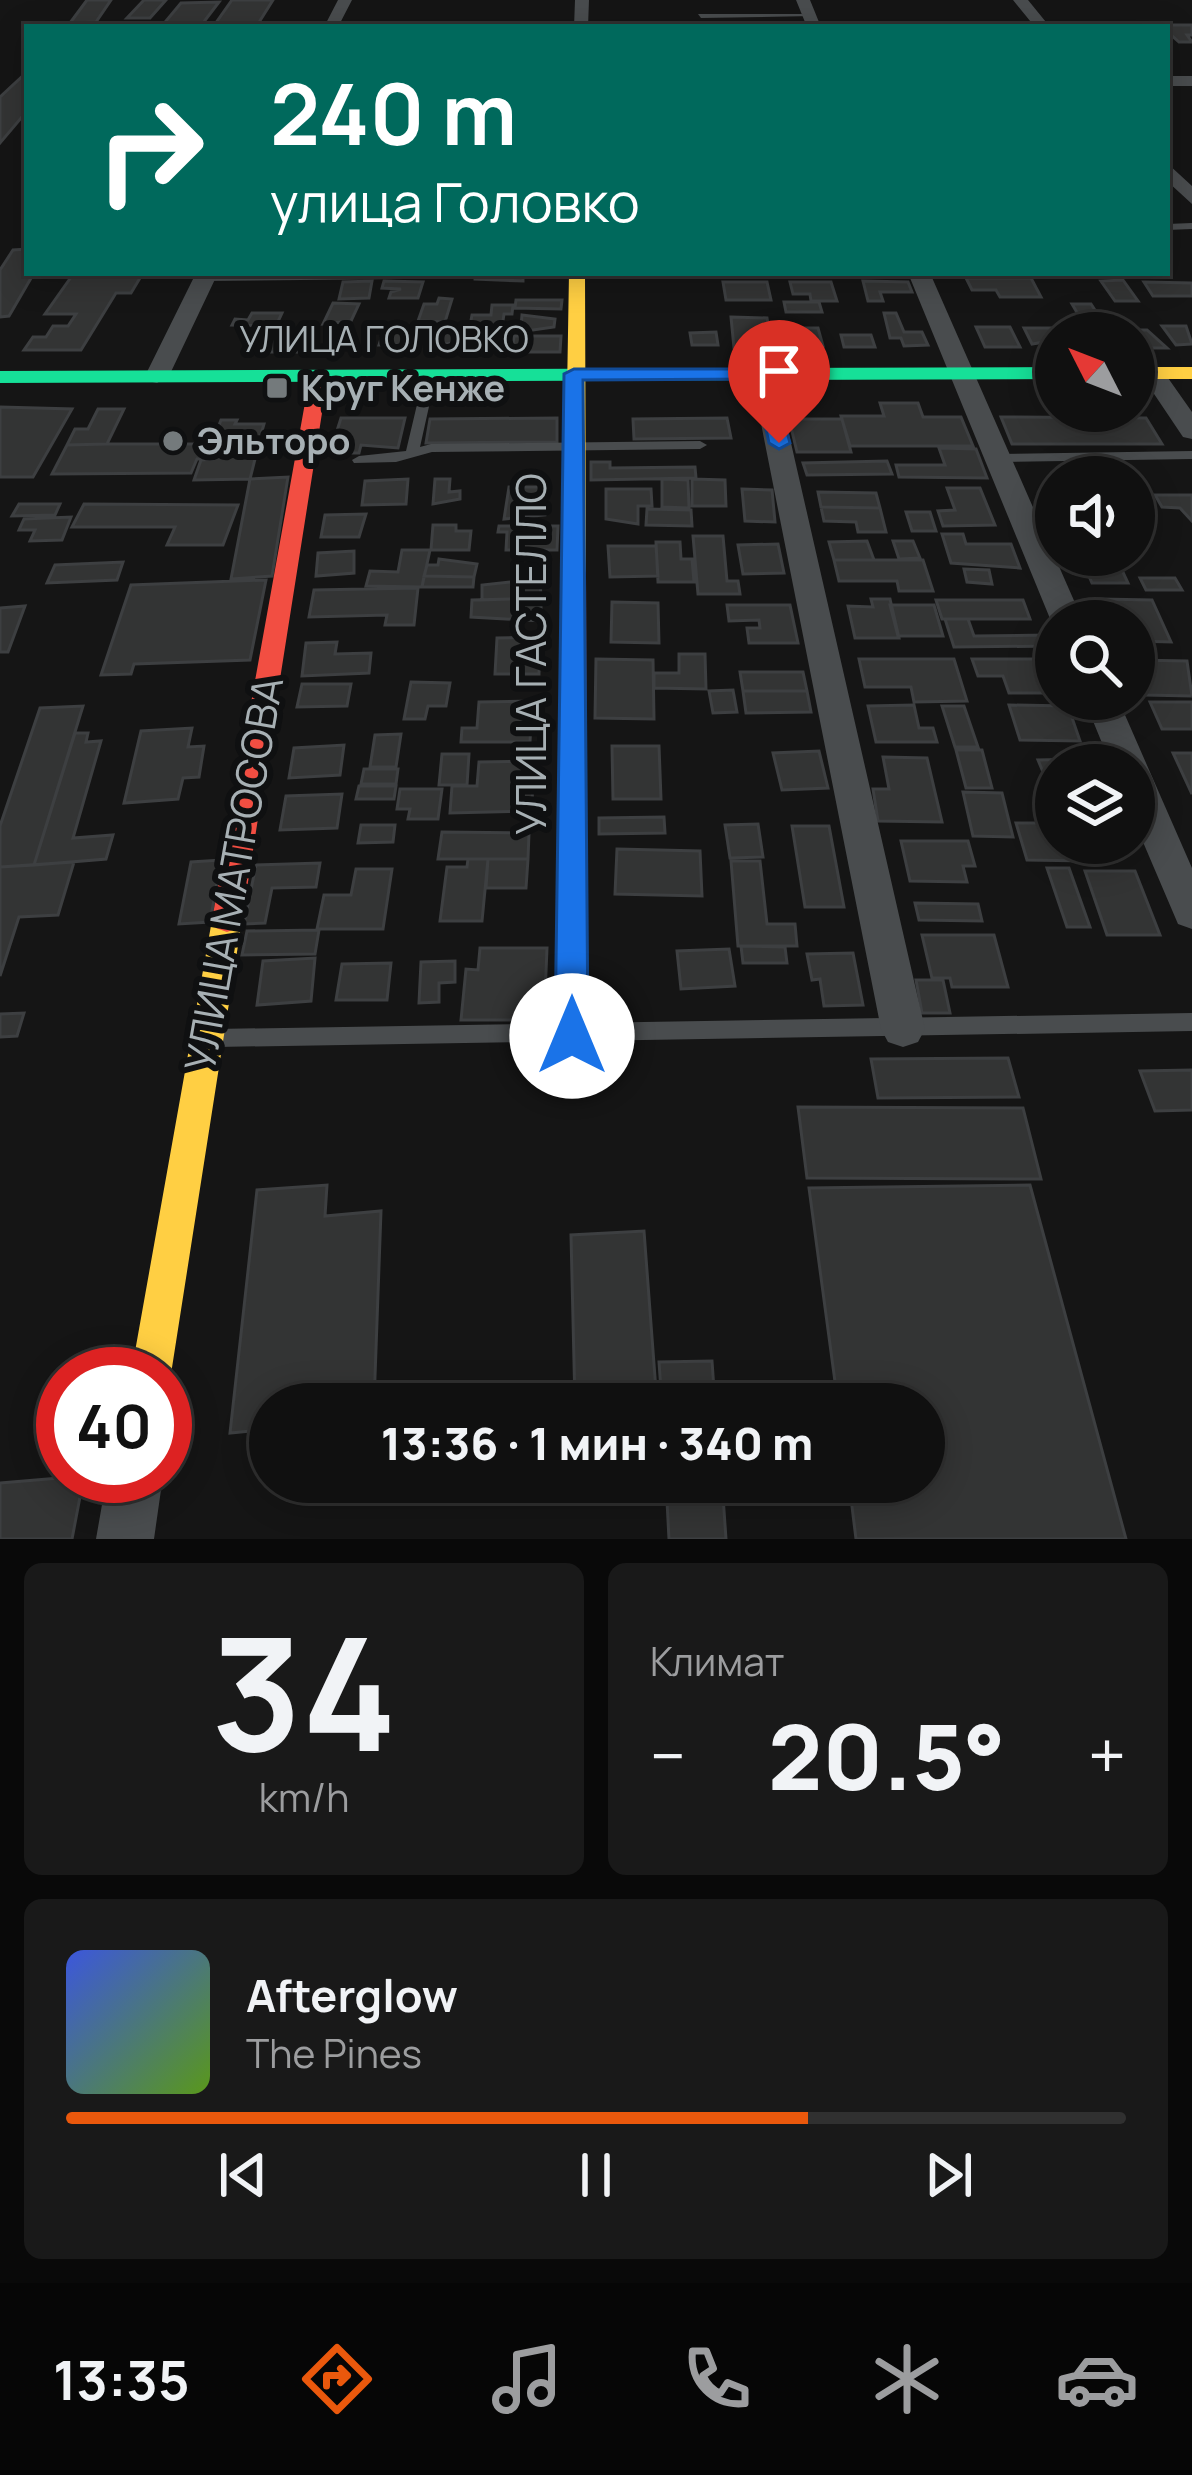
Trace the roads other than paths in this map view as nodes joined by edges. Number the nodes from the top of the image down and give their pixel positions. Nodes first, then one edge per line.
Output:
1 (1020, 0) edge
2 (808, 14) edge
3 (701, 16) dead end
4 (1040, 24) edge
5 (1170, 172) edge
6 (1192, 198) edge
7 (205, 276) edge
8 (577, 276) edge
9 (920, 276) edge
10 (393, 278) dead end
11 (763, 373) junction
12 (1035, 373) edge
13 (1155, 373) edge
14 (1192, 373) edge
15 (430, 374) junction
16 (574, 374) junction
17 (961, 374) junction
18 (319, 375) junction
19 (157, 376) junction
20 (0, 377) edge
21 (1155, 387) edge
22 (1192, 430) edge
23 (700, 445) dead end
24 (573, 446) junction
25 (412, 454) junction
26 (1192, 455) edge
27 (998, 458) junction
28 (359, 460) dead end
29 (1058, 600) edge
30 (1155, 826) edge
31 (1192, 913) edge
32 (1192, 1022) edge
33 (903, 1030) junction
34 (572, 1036) junction
35 (205, 1038) junction
36 (155, 1347) edge
37 (130, 1503) edge
38 (124, 1539) edge

1 - 4 street
2 - 3 lane
5 - 6 street
7 - 10 lane
7 - 19 street
8 - 16 street, УЛИЦА ГАСТЕЛЛО
9 - 17 street
11 - 16 street, УЛИЦА ГОЛОВКО
11 - 17 street, УЛИЦА ГОЛОВКО
11 - 33 street
12 - 17 street, УЛИЦА ГОЛОВКО
13 - 14 street
15 - 16 street, УЛИЦА ГОЛОВКО
15 - 18 street, УЛИЦА ГОЛОВКО
15 - 25 lane
16 - 24 street, УЛИЦА ГАСТЕЛЛО
17 - 27 street
18 - 19 street, УЛИЦА ГОЛОВКО
18 - 35 street, УЛИЦА МАТРОСОВА
19 - 20 street, УЛИЦА ГОЛОВКО
21 - 22 street
23 - 24 lane
24 - 25 lane
24 - 34 street, УЛИЦА ГАСТЕЛЛО
25 - 28 lane
26 - 27 lane
27 - 29 street
30 - 31 street
32 - 33 lane
33 - 34 lane
34 - 35 lane
35 - 36 street, УЛИЦА МАТРОСОВА
37 - 38 street

